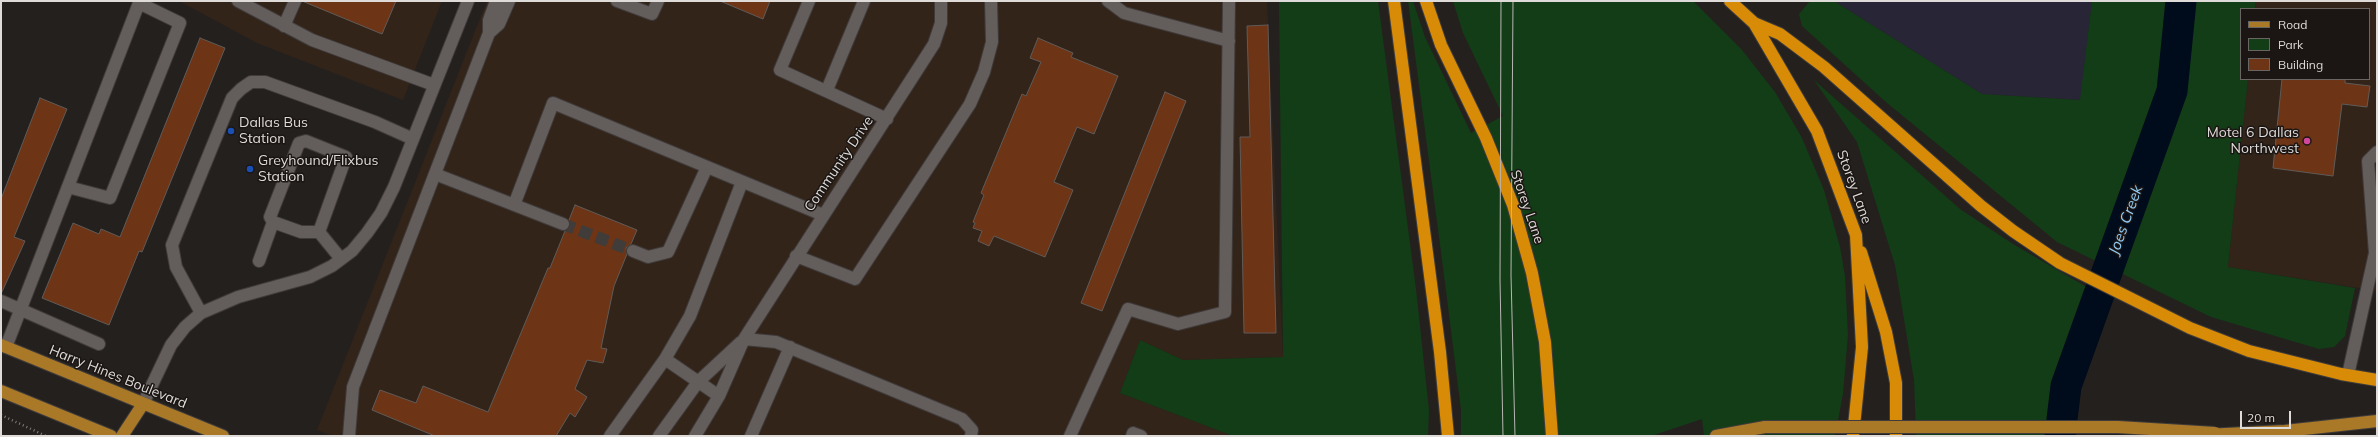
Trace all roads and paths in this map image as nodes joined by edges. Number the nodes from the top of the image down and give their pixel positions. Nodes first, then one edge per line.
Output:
1 (238, 1) edge
2 (295, 1) edge
3 (468, 1) edge
4 (496, 1) edge
5 (509, 1) edge
6 (617, 1) edge
7 (658, 1) edge
8 (809, 1) edge
9 (864, 1) edge
10 (941, 1) edge
11 (991, 1) edge
12 (1108, 1) edge
13 (1229, 1) edge
14 (1394, 1) edge
15 (1426, 1) edge
16 (1730, 1) edge
17 (1754, 23) junction
18 (284, 26) junction
19 (489, 33) junction
20 (1229, 41) junction
21 (434, 85) junction
22 (827, 90) junction
23 (887, 119) junction
24 (413, 139) junction
25 (2377, 152) edge
26 (707, 166) junction
27 (435, 174) junction
28 (742, 182) junction
29 (68, 187) junction
30 (514, 205) junction
31 (823, 215) junction
32 (273, 222) junction
33 (563, 224) tunnel mouth
34 (319, 232) junction
35 (1856, 235) junction
36 (633, 251) tunnel mouth
37 (796, 256) junction
38 (341, 259) junction
39 (259, 261) dead end
40 (1, 301) edge
41 (20, 310) junction
42 (201, 312) junction
43 (744, 339) junction
44 (99, 344) dead end
45 (4, 346) edge
46 (790, 347) junction
47 (665, 359) junction
48 (2348, 375) junction
49 (2377, 380) edge
50 (698, 382) junction
51 (1, 390) edge
52 (719, 396) junction
53 (143, 404) junction
54 (1, 415) edge
55 (2377, 421) edge
56 (2215, 433) junction
57 (46, 436) edge
58 (111, 436) edge
59 (122, 436) edge
60 (223, 436) edge
61 (349, 436) edge
62 (610, 436) edge
63 (659, 436) edge
64 (695, 436) edge
65 (751, 436) edge
66 (971, 436) edge
67 (1070, 436) edge
68 (1132, 436) edge
69 (1140, 436) edge
70 (1448, 436) edge
71 (1552, 436) edge
72 (1716, 436) edge
73 (1853, 436) edge
74 (1896, 436) edge
75 (2196, 436) edge

1 - 18 street
2 - 18 street
3 - 21 street
4 - 19 street
5 - 19 street
6 - 7 street
8 - 22 street
9 - 22 street
10 - 23 street, Community Drive
11 - 37 street
12 - 20 street
13 - 20 street
14 - 70 highway
15 - 71 highway, Storey Lane
16 - 17 highway, Storey Lane
17 - 35 highway, Storey Lane
17 - 48 highway
18 - 21 street
19 - 27 street
20 - 67 street
21 - 24 street
22 - 23 street
23 - 31 street, Community Drive
24 - 38 street
24 - 42 street
25 - 48 street
26 - 28 street
26 - 30 street
26 - 36 street
27 - 30 street
27 - 61 street
28 - 31 street
28 - 47 street
29 - 29 street
29 - 41 street
30 - 33 street
31 - 37 street, Community Drive
32 - 34 street
32 - 34 street
32 - 39 street
34 - 38 street
35 - 73 highway, Storey Lane
35 - 74 highway
37 - 43 street, Community Drive
38 - 42 street
40 - 41 street
41 - 44 street
41 - 45 street
42 - 53 street
43 - 46 street
43 - 50 street, Community Drive
43 - 52 street, Community Drive
45 - 53 main road, Harry Hines Boulevard
46 - 65 street
46 - 66 street
47 - 50 street
47 - 62 street
48 - 49 highway
50 - 52 street
50 - 63 street, Community Drive
51 - 58 main road
52 - 64 street, Community Drive
53 - 59 main road
53 - 60 main road, Harry Hines Boulevard
54 - 57 path
55 - 56 main road
56 - 72 main road, bridge
56 - 75 main road, bridge
68 - 69 street

